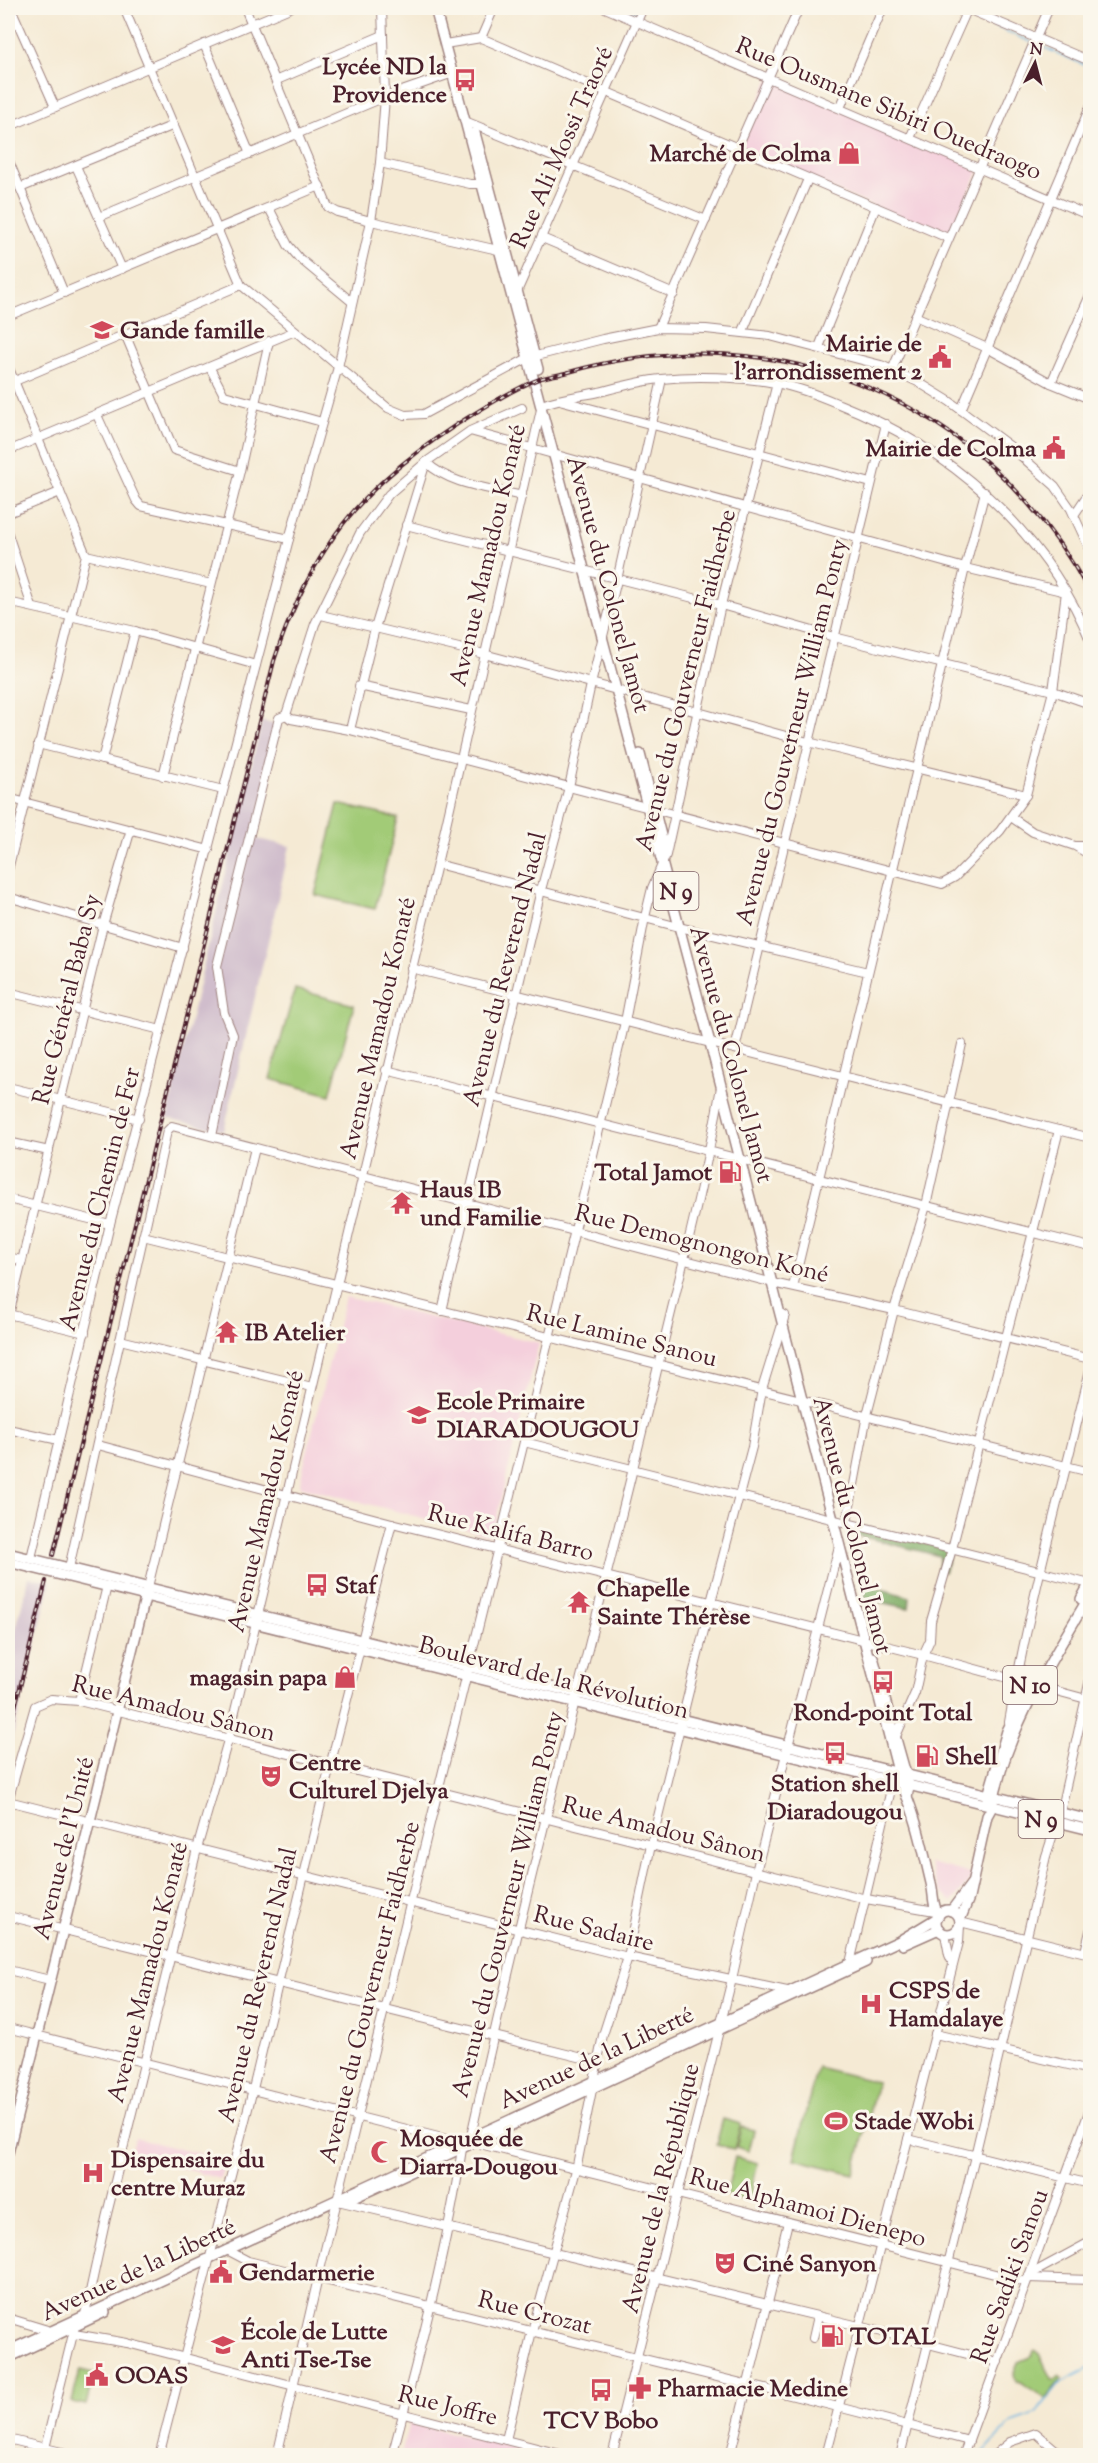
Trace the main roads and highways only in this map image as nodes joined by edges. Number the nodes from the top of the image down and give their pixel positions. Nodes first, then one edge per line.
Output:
1 (435, 8) edge
2 (442, 8) edge
3 (448, 44) junction
4 (469, 122) junction
5 (485, 184) junction
6 (515, 296) junction
7 (589, 573) junction
8 (620, 692) junction
9 (713, 1044) junction
10 (742, 1159) junction
11 (774, 1283) junction
12 (804, 1402) junction
13 (8, 1553) edge
14 (8, 1562) edge
15 (1090, 1584) edge
16 (147, 1592) junction
17 (1090, 1595) edge
18 (1034, 1686) junction
19 (901, 1779) junction
20 (989, 1804) junction
21 (1058, 1818) junction
22 (1090, 1820) edge
23 (1090, 1830) edge
24 (973, 1882) junction
25 (941, 1913) junction
26 (960, 1922) junction
27 (942, 1931) junction
28 (720, 2026) junction
29 (8, 2153) edge
30 (55, 2332) junction
31 (8, 2350) edge
32 (8, 2358) edge

1 - 3 main road, Avenue du Colonel Jamot / N 9
2 - 3 main road, Avenue du Colonel Jamot / N 9
3 - 4 main road, Avenue du Colonel Jamot / N 9
3 - 4 main road, Avenue du Colonel Jamot / N 9
4 - 5 main road, Avenue du Colonel Jamot / N 9
5 - 6 main road, Avenue du Colonel Jamot / N 9
5 - 6 main road, Avenue du Colonel Jamot / N 9
6 - 7 main road, Avenue du Colonel Jamot / N 9
7 - 8 main road, Avenue du Colonel Jamot / N 9
7 - 8 main road, Avenue du Colonel Jamot / N 9
8 - 9 main road, Avenue du Colonel Jamot / N 9
9 - 10 main road, Avenue du Colonel Jamot / N 9
9 - 10 main road, Avenue du Colonel Jamot / N 9
10 - 11 main road, Avenue du Colonel Jamot / N 9
11 - 12 main road, Avenue du Colonel Jamot / N 9
11 - 12 main road, Avenue du Colonel Jamot / N 9
12 - 19 main road, Avenue du Colonel Jamot / N 9
13 - 16 main road, Boulevard de la Révolution
14 - 16 main road, Boulevard de la Révolution
15 - 18 main road, N 10
16 - 19 main road, Boulevard de la Révolution
16 - 29 main road, Avenue de l'Unité
17 - 18 main road, N 10
18 - 20 main road, N 10
18 - 20 main road, N 10
19 - 20 main road, Boulevard de la Révolution / N 9
19 - 25 main road, Avenue du Colonel Jamot
20 - 21 main road, Boulevard de la Révolution / N 9
20 - 24 main road, N 10
21 - 22 main road, Boulevard de la Révolution / N 9
21 - 23 main road, Boulevard de la Révolution / N 9
24 - 25 main road, N 10
24 - 26 main road, N 10
25 - 26 main road
25 - 27 main road, N 10
25 - 28 main road, Avenue de la Liberté
26 - 27 main road, Avenue de la Liberté
27 - 28 main road, Avenue de la Liberté
28 - 30 main road, Avenue de la Liberté
30 - 31 main road, Avenue de la Liberté
30 - 32 main road, Avenue de la Liberté

